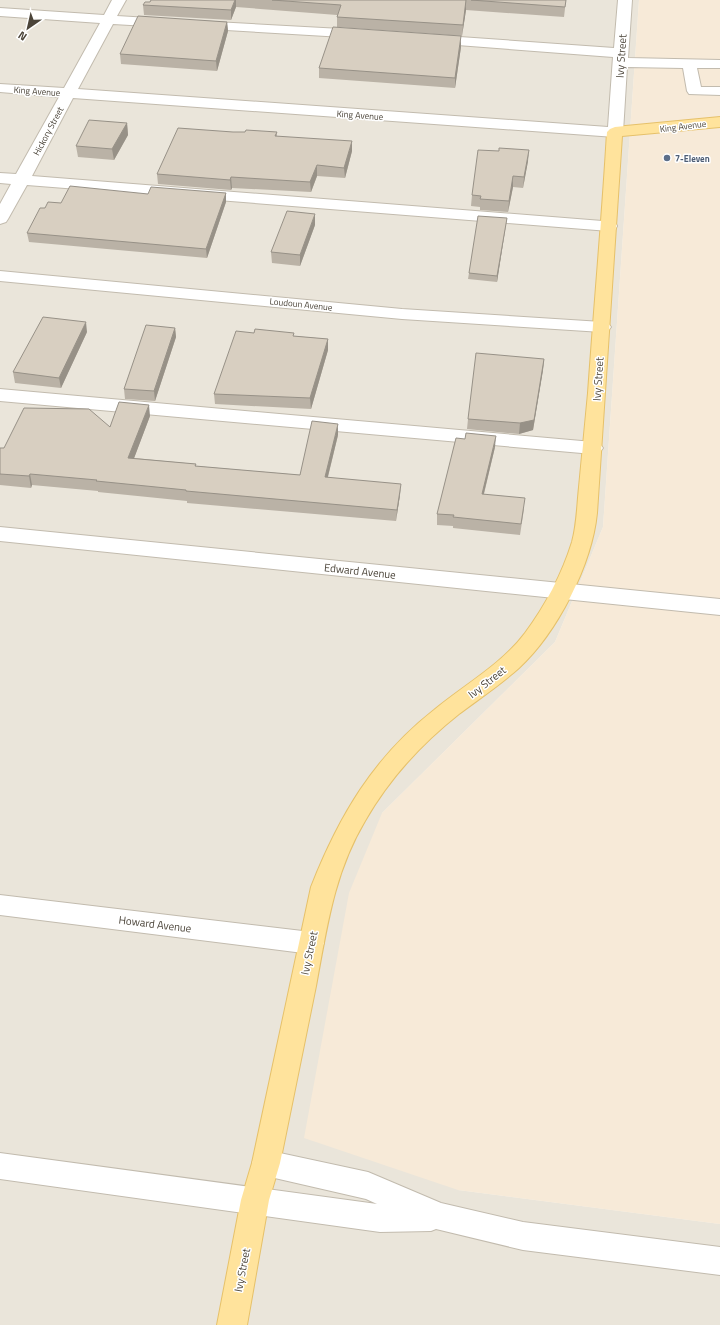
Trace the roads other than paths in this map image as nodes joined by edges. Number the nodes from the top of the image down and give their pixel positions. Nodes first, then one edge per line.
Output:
1 (119, 0) edge
2 (625, 0) edge
3 (0, 12) edge
4 (107, 19) junction
5 (372, 35) edge
6 (418, 38) edge
7 (621, 58) junction
8 (689, 63) junction
9 (720, 64) edge
10 (0, 88) edge
11 (720, 91) edge
12 (68, 93) junction
13 (720, 122) edge
14 (615, 132) junction
15 (0, 178) edge
16 (21, 180) junction
17 (0, 219) edge
18 (609, 226) junction
19 (0, 276) edge
20 (602, 327) junction
21 (0, 395) edge
22 (593, 448) junction
23 (0, 534) edge
24 (560, 592) junction
25 (720, 607) edge
26 (0, 905) edge
27 (311, 943) junction
28 (266, 1163) junction
29 (0, 1166) edge
30 (256, 1200) junction
31 (440, 1217) junction
32 (720, 1261) edge
33 (232, 1325) edge

1 - 4 street, Hickory Street
2 - 7 street, Ivy Street
3 - 4 street
4 - 5 street
4 - 12 street, Hickory Street
6 - 7 street
7 - 8 street
7 - 14 street, Ivy Street
8 - 9 street
8 - 11 street
10 - 12 street, King Avenue
12 - 14 street, King Avenue
12 - 16 street, Hickory Street
13 - 14 main road, King Avenue
14 - 18 main road, Ivy Street
15 - 16 street
16 - 17 street, Hickory Street
16 - 18 street
18 - 20 main road, Ivy Street
19 - 20 street, Loudoun Avenue
20 - 22 main road, Ivy Street
21 - 22 street
22 - 24 main road, Ivy Street
23 - 24 street, Edward Avenue
24 - 25 street, Edward Avenue
24 - 27 main road, Ivy Street
26 - 27 street, Howard Avenue
27 - 28 main road, Ivy Street
28 - 30 main road, Ivy Street
28 - 31 street
29 - 30 street
30 - 31 street
30 - 33 main road, Ivy Street
31 - 32 street

